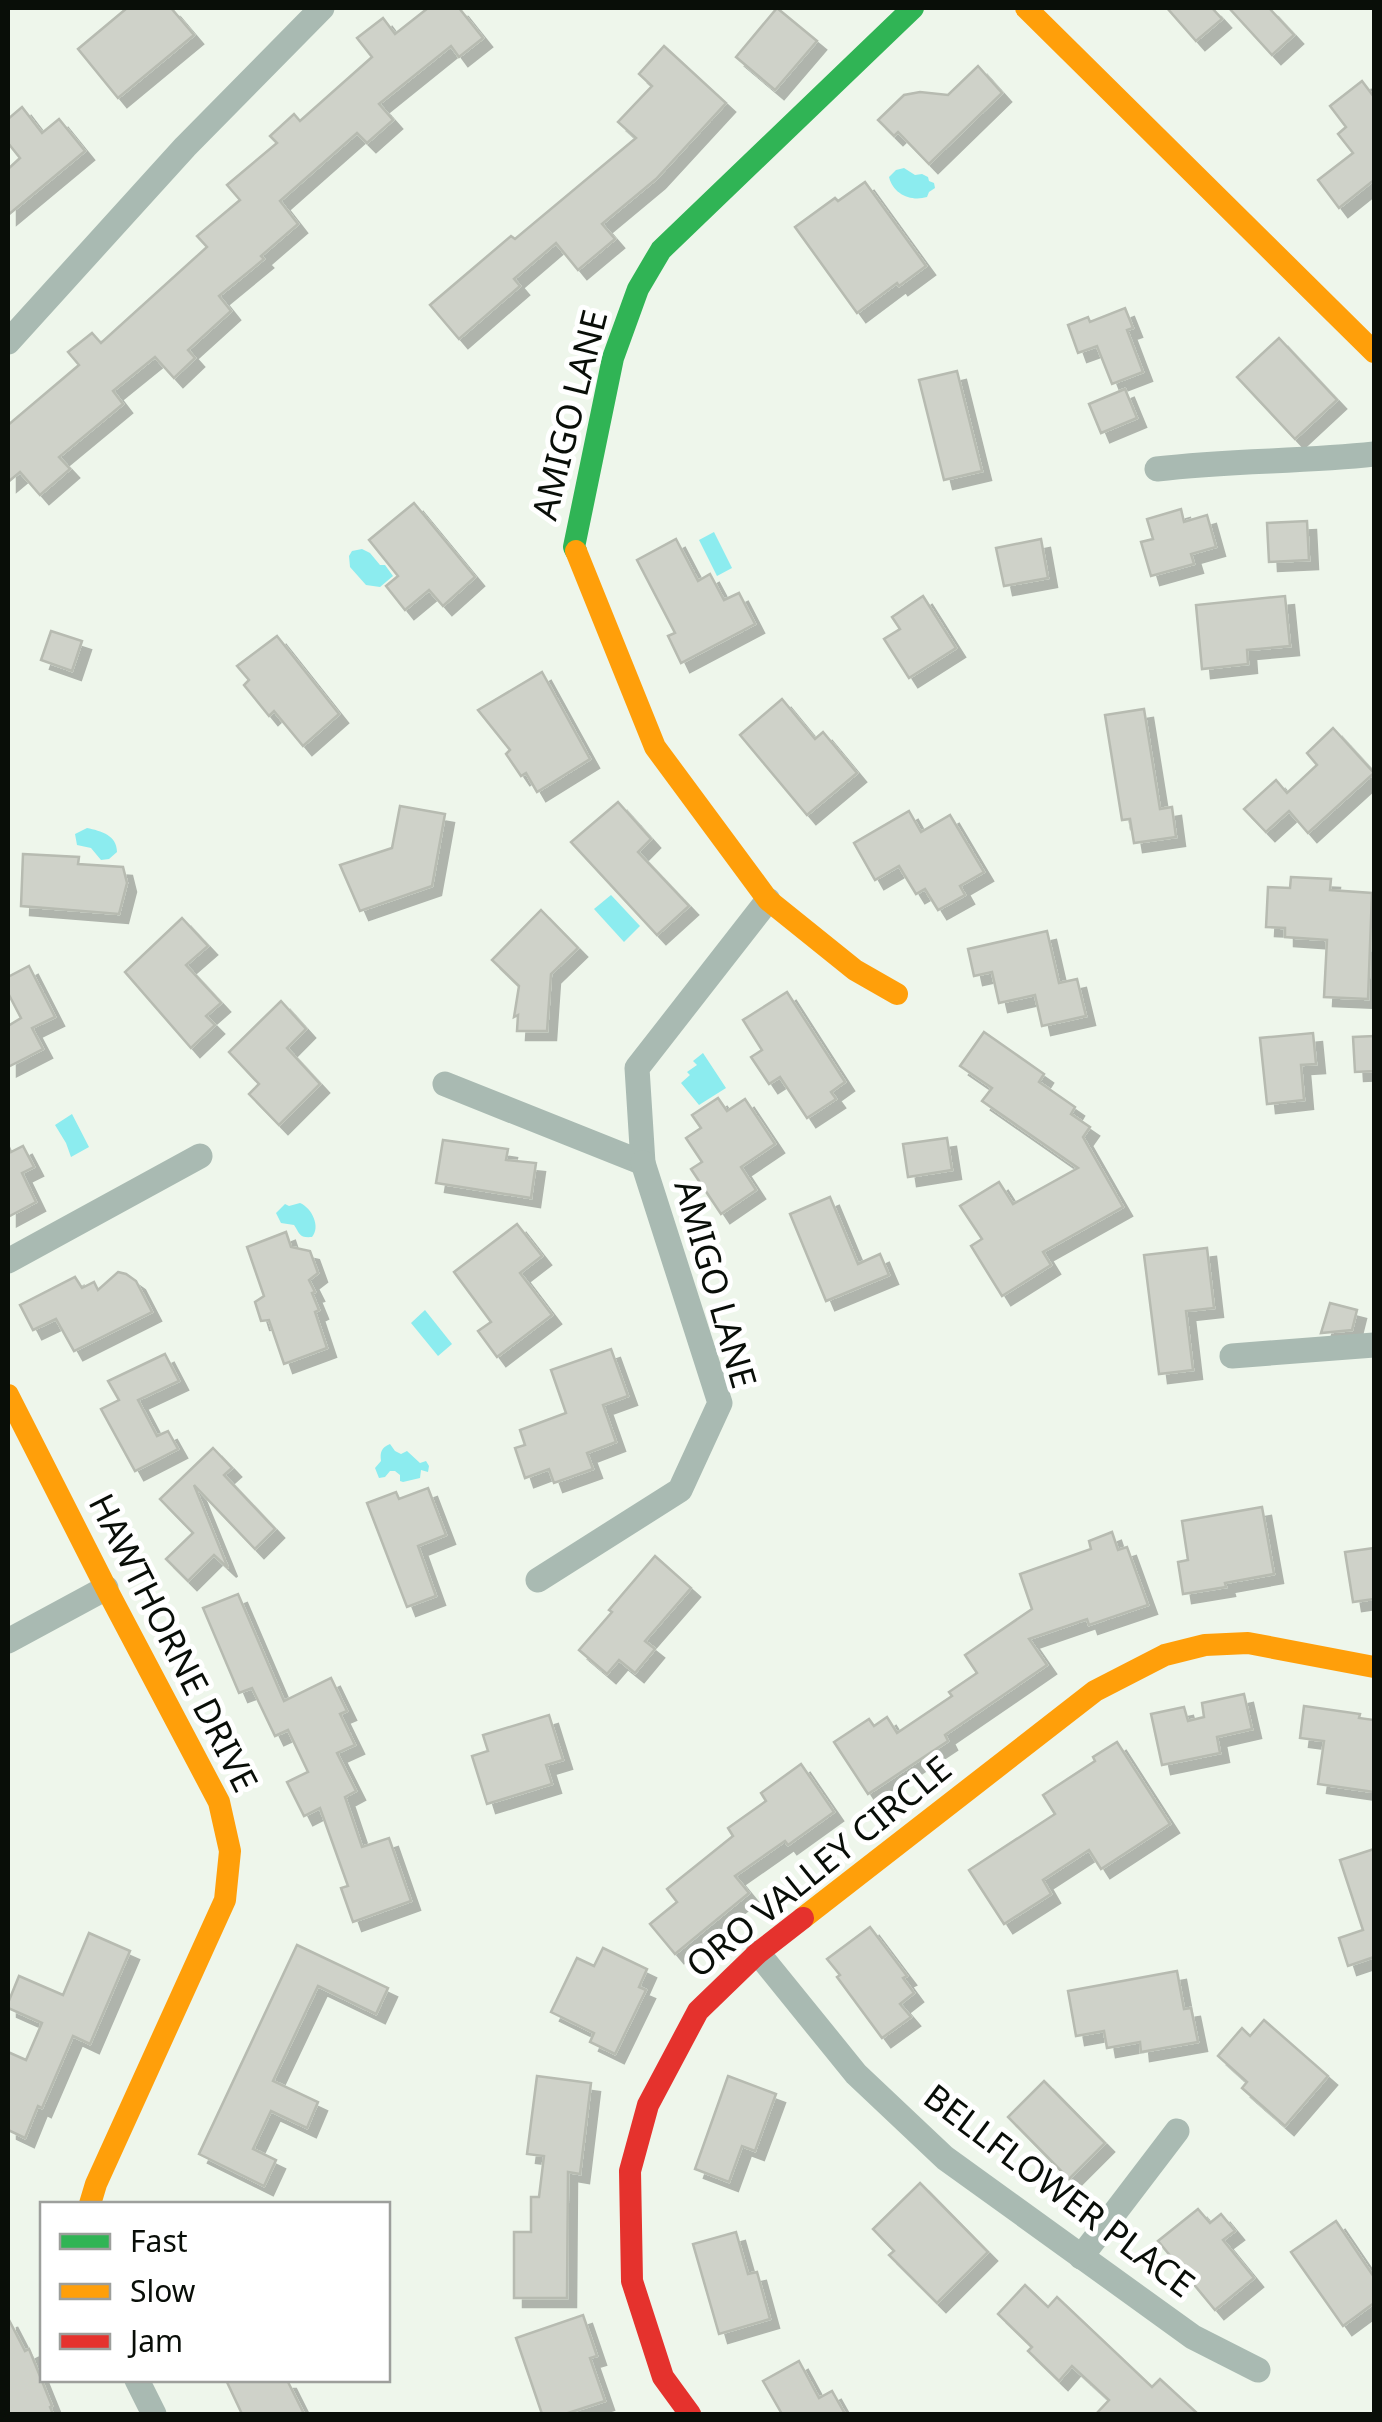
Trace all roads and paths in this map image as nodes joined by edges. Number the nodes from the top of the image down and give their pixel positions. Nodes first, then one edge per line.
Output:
1 (322, 8) edge
2 (914, 8) edge
3 (1026, 8) edge
4 (8, 342) edge
5 (1374, 352) edge
6 (1374, 454) edge
7 (1157, 469) dead end
8 (768, 900) junction
9 (897, 994) dead end
10 (445, 1084) dead end
11 (200, 1156) dead end
12 (643, 1162) junction
13 (8, 1261) edge
14 (1374, 1345) edge
15 (1232, 1356) dead end
16 (8, 1395) edge
17 (538, 1580) dead end
18 (106, 1588) junction
19 (8, 1641) edge
20 (1374, 1666) edge
21 (758, 1953) junction
22 (1177, 2132) dead end
23 (91, 2202) edge
24 (1081, 2257) junction
25 (1258, 2370) dead end
26 (137, 2382) edge
27 (154, 2414) edge
28 (690, 2414) edge

1 - 4 street
2 - 8 street, AMIGO LANE
3 - 5 street
6 - 7 street
8 - 9 street, AMIGO LANE
8 - 12 street, AMIGO LANE
10 - 12 street, AMIGO LANE
11 - 13 street
12 - 17 street, AMIGO LANE
14 - 15 street
16 - 18 street, HAWTHORNE DRIVE
18 - 19 street
18 - 23 street, HAWTHORNE DRIVE
20 - 21 street, ORO VALLEY CIRCLE
21 - 24 street, BELLFLOWER PLACE
21 - 28 street, ORO VALLEY CIRCLE
22 - 24 street
24 - 25 street, BELLFLOWER PLACE
26 - 27 street

